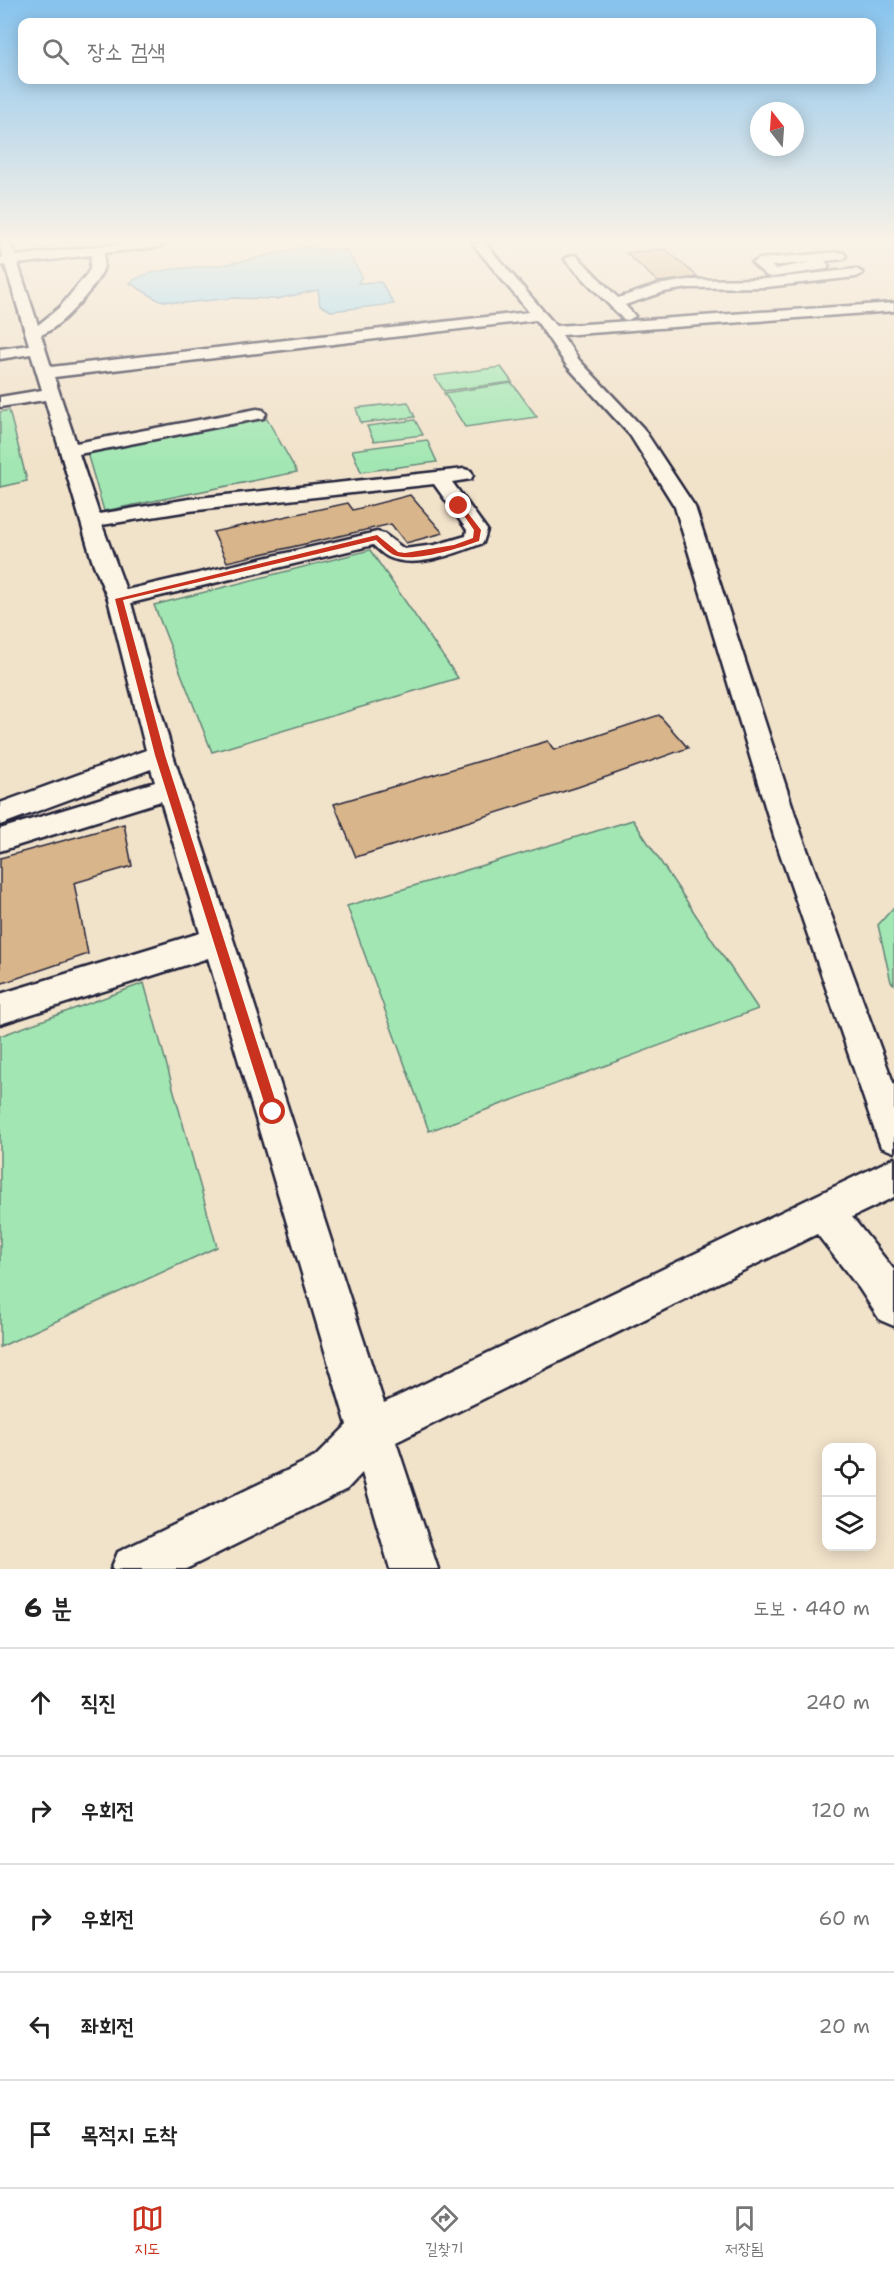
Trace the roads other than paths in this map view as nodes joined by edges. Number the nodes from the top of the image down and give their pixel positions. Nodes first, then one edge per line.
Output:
1 (25, 316) edge
2 (59, 316) edge
3 (539, 316) edge
4 (629, 316) edge
5 (770, 316) edge
6 (545, 323) junction
7 (637, 325) junction
8 (34, 341) junction
9 (0, 354) edge
10 (44, 373) junction
11 (51, 394) junction
12 (0, 402) edge
13 (257, 414) dead end
14 (69, 450) junction
15 (464, 475) dead end
16 (439, 478) junction
17 (91, 521) junction
18 (119, 599) junction
19 (160, 755) junction
20 (170, 788) junction
21 (0, 814) edge
22 (0, 840) edge
23 (219, 941) junction
24 (0, 1009) edge
25 (894, 1134) edge
26 (894, 1177) edge
27 (823, 1211) junction
28 (894, 1306) edge
29 (372, 1431) junction
30 (135, 1569) edge
31 (414, 1569) edge

1 - 8 lane
2 - 8 lane
3 - 6 lane
4 - 7 lane
5 - 7 lane
6 - 7 lane
6 - 10 lane
6 - 25 lane
8 - 9 lane
8 - 10 lane
10 - 11 lane
11 - 12 lane
11 - 14 lane
13 - 14 lane
14 - 17 lane
15 - 16 lane
16 - 17 lane
16 - 18 lane
17 - 18 lane
18 - 19 lane
19 - 20 lane
19 - 21 lane
20 - 22 lane
20 - 23 lane
23 - 24 lane
23 - 29 lane
26 - 27 lane
27 - 28 lane
27 - 29 lane
29 - 30 lane
29 - 31 lane

